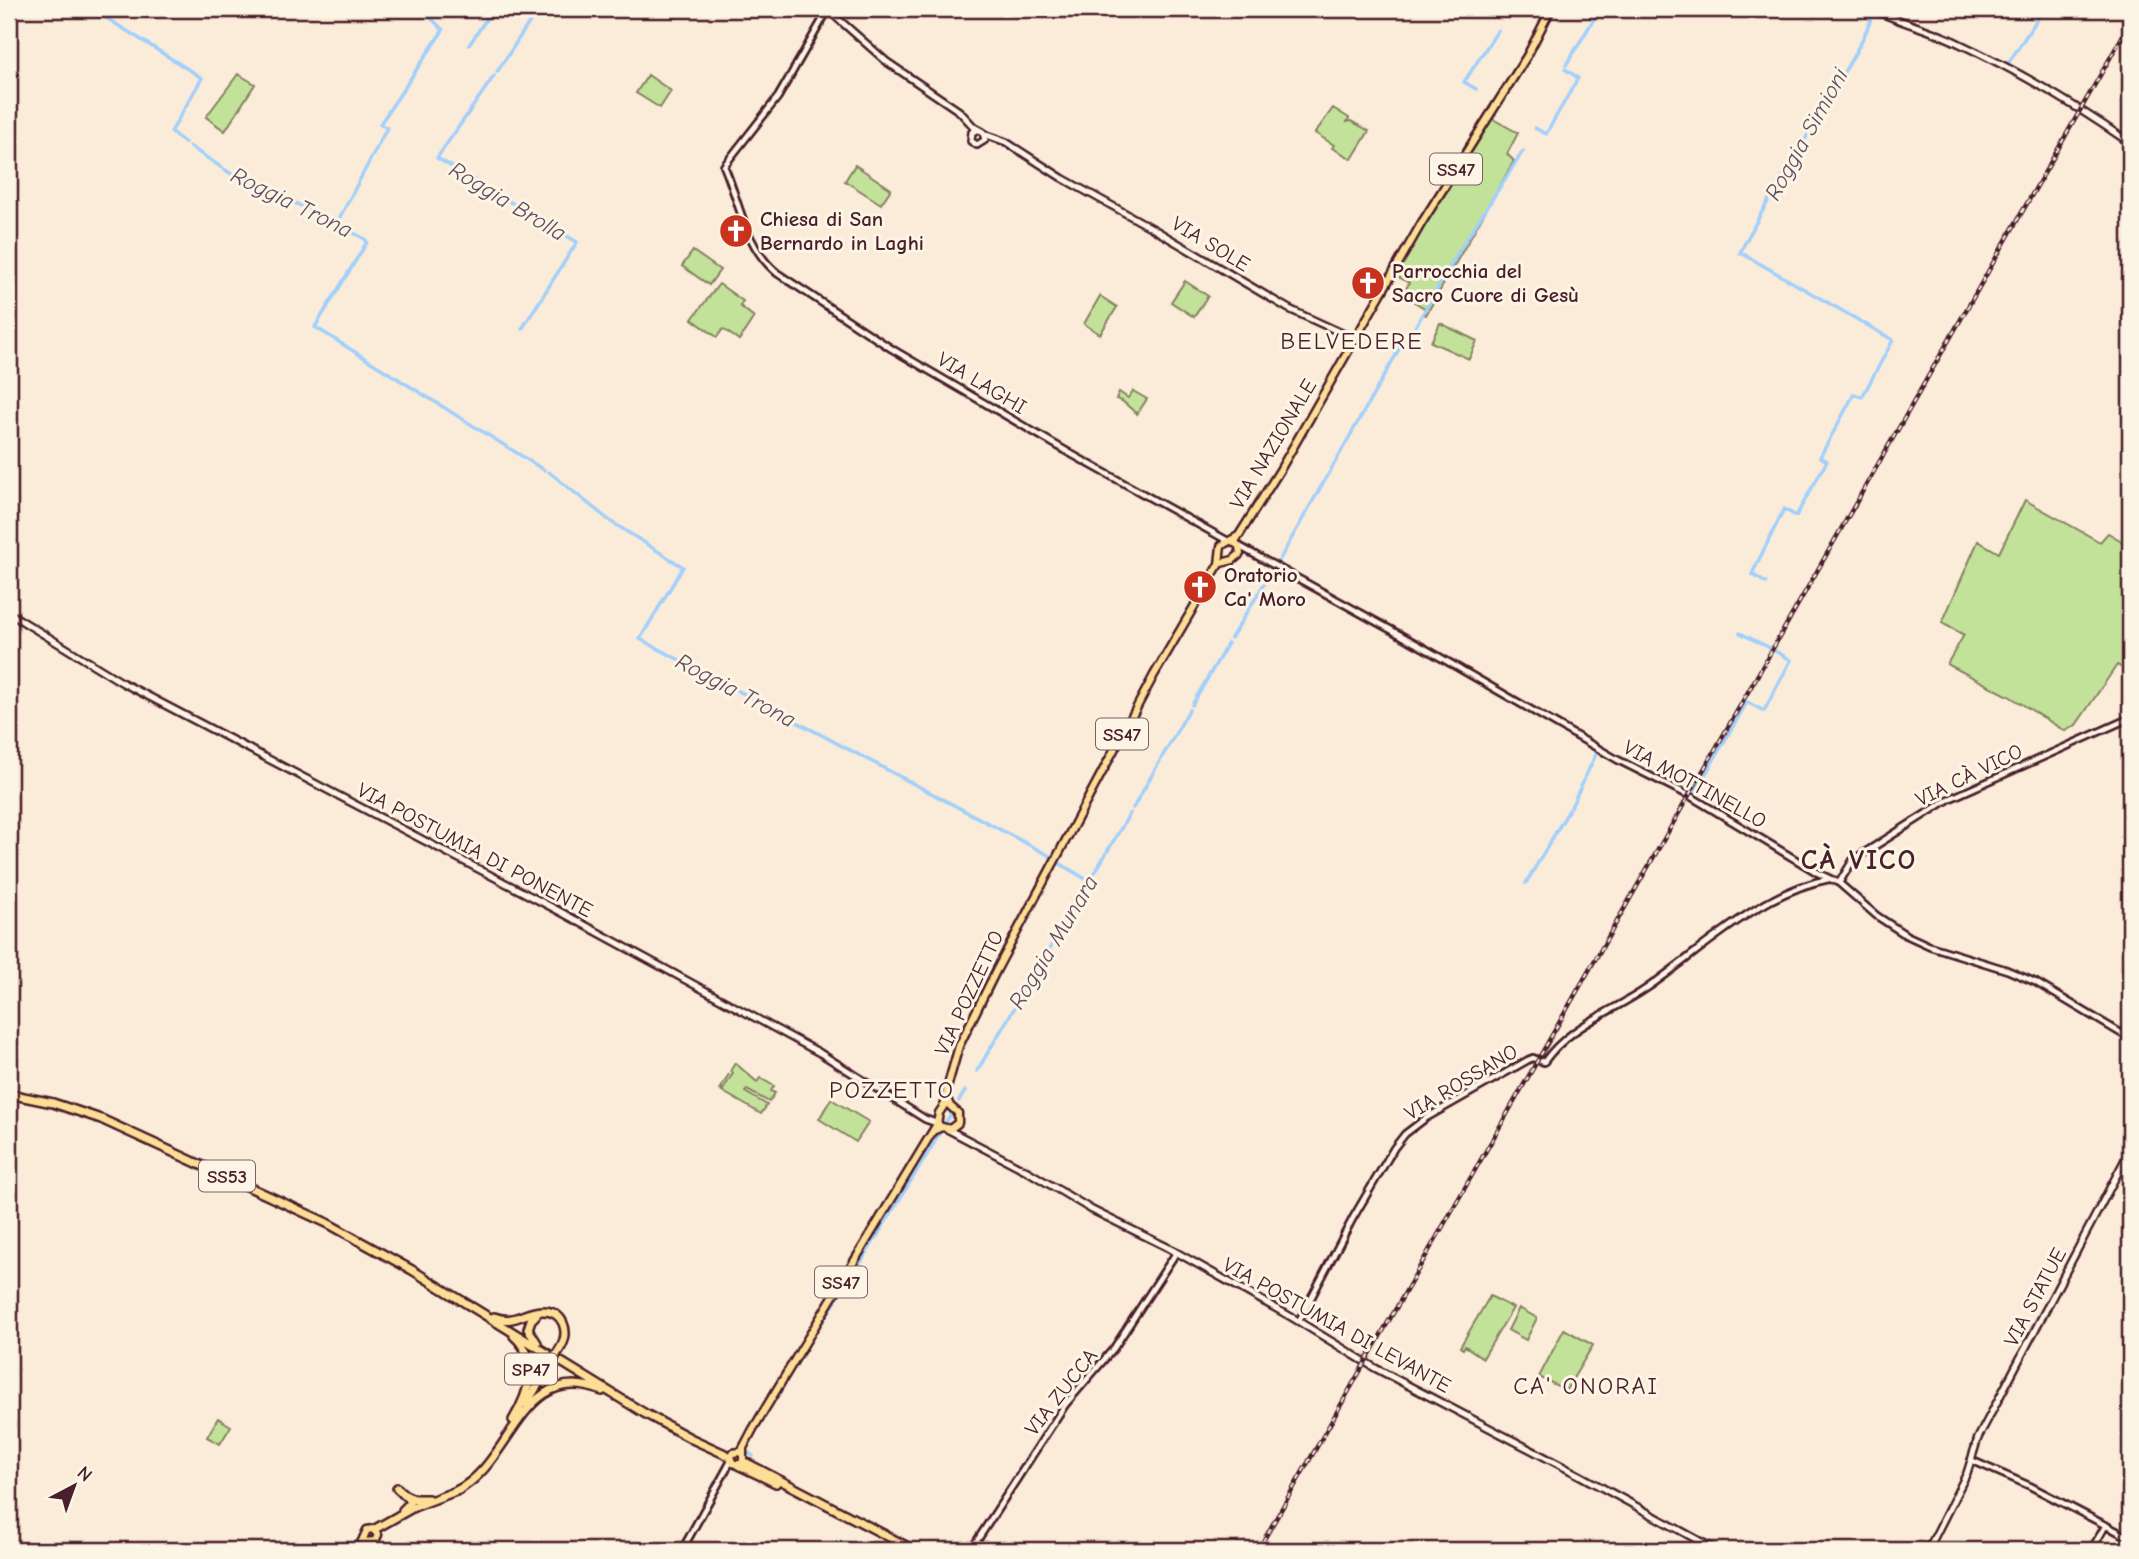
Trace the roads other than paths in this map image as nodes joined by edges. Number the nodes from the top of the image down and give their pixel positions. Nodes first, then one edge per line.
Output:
1 (1551, 9) edge
2 (1873, 9) edge
3 (828, 12) edge
4 (968, 121) junction
5 (978, 130) junction
6 (971, 134) junction
7 (984, 134) junction
8 (996, 139) junction
9 (983, 142) junction
10 (2130, 144) edge
11 (1349, 337) junction
12 (1220, 537) junction
13 (1237, 543) junction
14 (1221, 550) junction
15 (1227, 560) junction
16 (1219, 564) junction
17 (9, 613) edge
18 (2130, 718) edge
19 (1818, 873) junction
20 (1827, 878) junction
21 (1816, 881) junction
22 (1839, 883) junction
23 (2130, 1038) edge
24 (9, 1094) edge
25 (946, 1097) junction
26 (952, 1108) junction
27 (943, 1109) junction
28 (927, 1120) junction
29 (940, 1123) junction
30 (956, 1126) junction
31 (930, 1134) junction
32 (961, 1136) junction
33 (2130, 1150) edge
34 (1176, 1253) junction
35 (434, 1283) junction
36 (460, 1299) junction
37 (547, 1312) junction
38 (1299, 1321) junction
39 (587, 1378) junction
40 (622, 1399) junction
41 (737, 1458) junction
42 (1971, 1460) junction
43 (489, 1464) junction
44 (397, 1488) dead end
45 (470, 1488) dead end
46 (454, 1492) junction
47 (403, 1494) junction
48 (388, 1522) junction
49 (2106, 1525) junction
50 (376, 1531) junction
51 (2130, 1538) edge
52 (365, 1540) junction
53 (350, 1550) edge
54 (682, 1550) edge
55 (914, 1550) edge
56 (971, 1550) edge
57 (1716, 1550) edge
58 (1928, 1550) edge
59 (2091, 1550) edge

1 - 11 main road, VIA NAZIONALE / SS47
2 - 10 main road
3 - 4 main road
3 - 12 street, VIA LAGHI
4 - 5 main road
4 - 6 main road
5 - 6 main road
5 - 7 main road
6 - 9 main road
7 - 8 main road, VIA SOLE
7 - 9 main road
8 - 9 main road
8 - 11 main road, VIA SOLE
11 - 13 main road, VIA NAZIONALE / SS47
12 - 13 street, VIA LAGHI
12 - 14 street
13 - 14 main road, SS47
13 - 15 main road, SS47
13 - 19 street, VIA MOTTINELLO
14 - 15 main road
14 - 16 main road, SS47
15 - 16 main road, SS47
16 - 25 main road, VIA POZZETTO / SS47
17 - 28 main road, VIA POSTUMIA DI PONENTE
18 - 22 street, VIA CÀ VICO
19 - 20 street, VIA MOTTINELLO
19 - 21 street
20 - 21 street, VIA ROSSANO
20 - 22 street, VIA MOTTINELLO
21 - 38 street, VIA ROSSANO
22 - 23 street, VIA MOTTINELLO
24 - 35 highway, SS53
25 - 26 main road
25 - 27 main road, VIA POZZETTO / SS47
26 - 27 main road
26 - 30 main road
27 - 29 main road, VIA POZZETTO / SS47
28 - 29 main road
28 - 31 main road
29 - 30 main road, VIA POZZETTO / SS47
29 - 31 main road, VIA POZZETTO / SS47
29 - 32 main road, VIA POSTUMIA DI LEVANTE
30 - 32 main road
31 - 41 main road, VIA POZZETTO / SS47
32 - 34 main road, VIA POSTUMIA DI LEVANTE
33 - 42 main road, VIA STATUE
34 - 38 main road, VIA POSTUMIA DI LEVANTE
34 - 56 street, VIA ZUCCA
35 - 36 highway, SS53
35 - 37 highway
36 - 39 highway, SS53
36 - 43 highway, SP47
37 - 39 highway, SP47
37 - 43 highway, SP47, bridge
38 - 57 main road, VIA POSTUMIA DI LEVANTE
39 - 40 highway, SS53
40 - 41 highway, SS53
40 - 41 highway
40 - 43 highway, SP47
41 - 54 street
41 - 55 highway
42 - 49 street
42 - 58 main road, VIA STATUE
43 - 46 highway, SP47
44 - 47 highway
45 - 46 highway
46 - 47 highway
46 - 48 highway, SP47
47 - 48 highway
48 - 50 highway, SP47
49 - 51 street
49 - 59 street
50 - 52 main road, SP47
50 - 52 main road, SP47
52 - 53 main road

